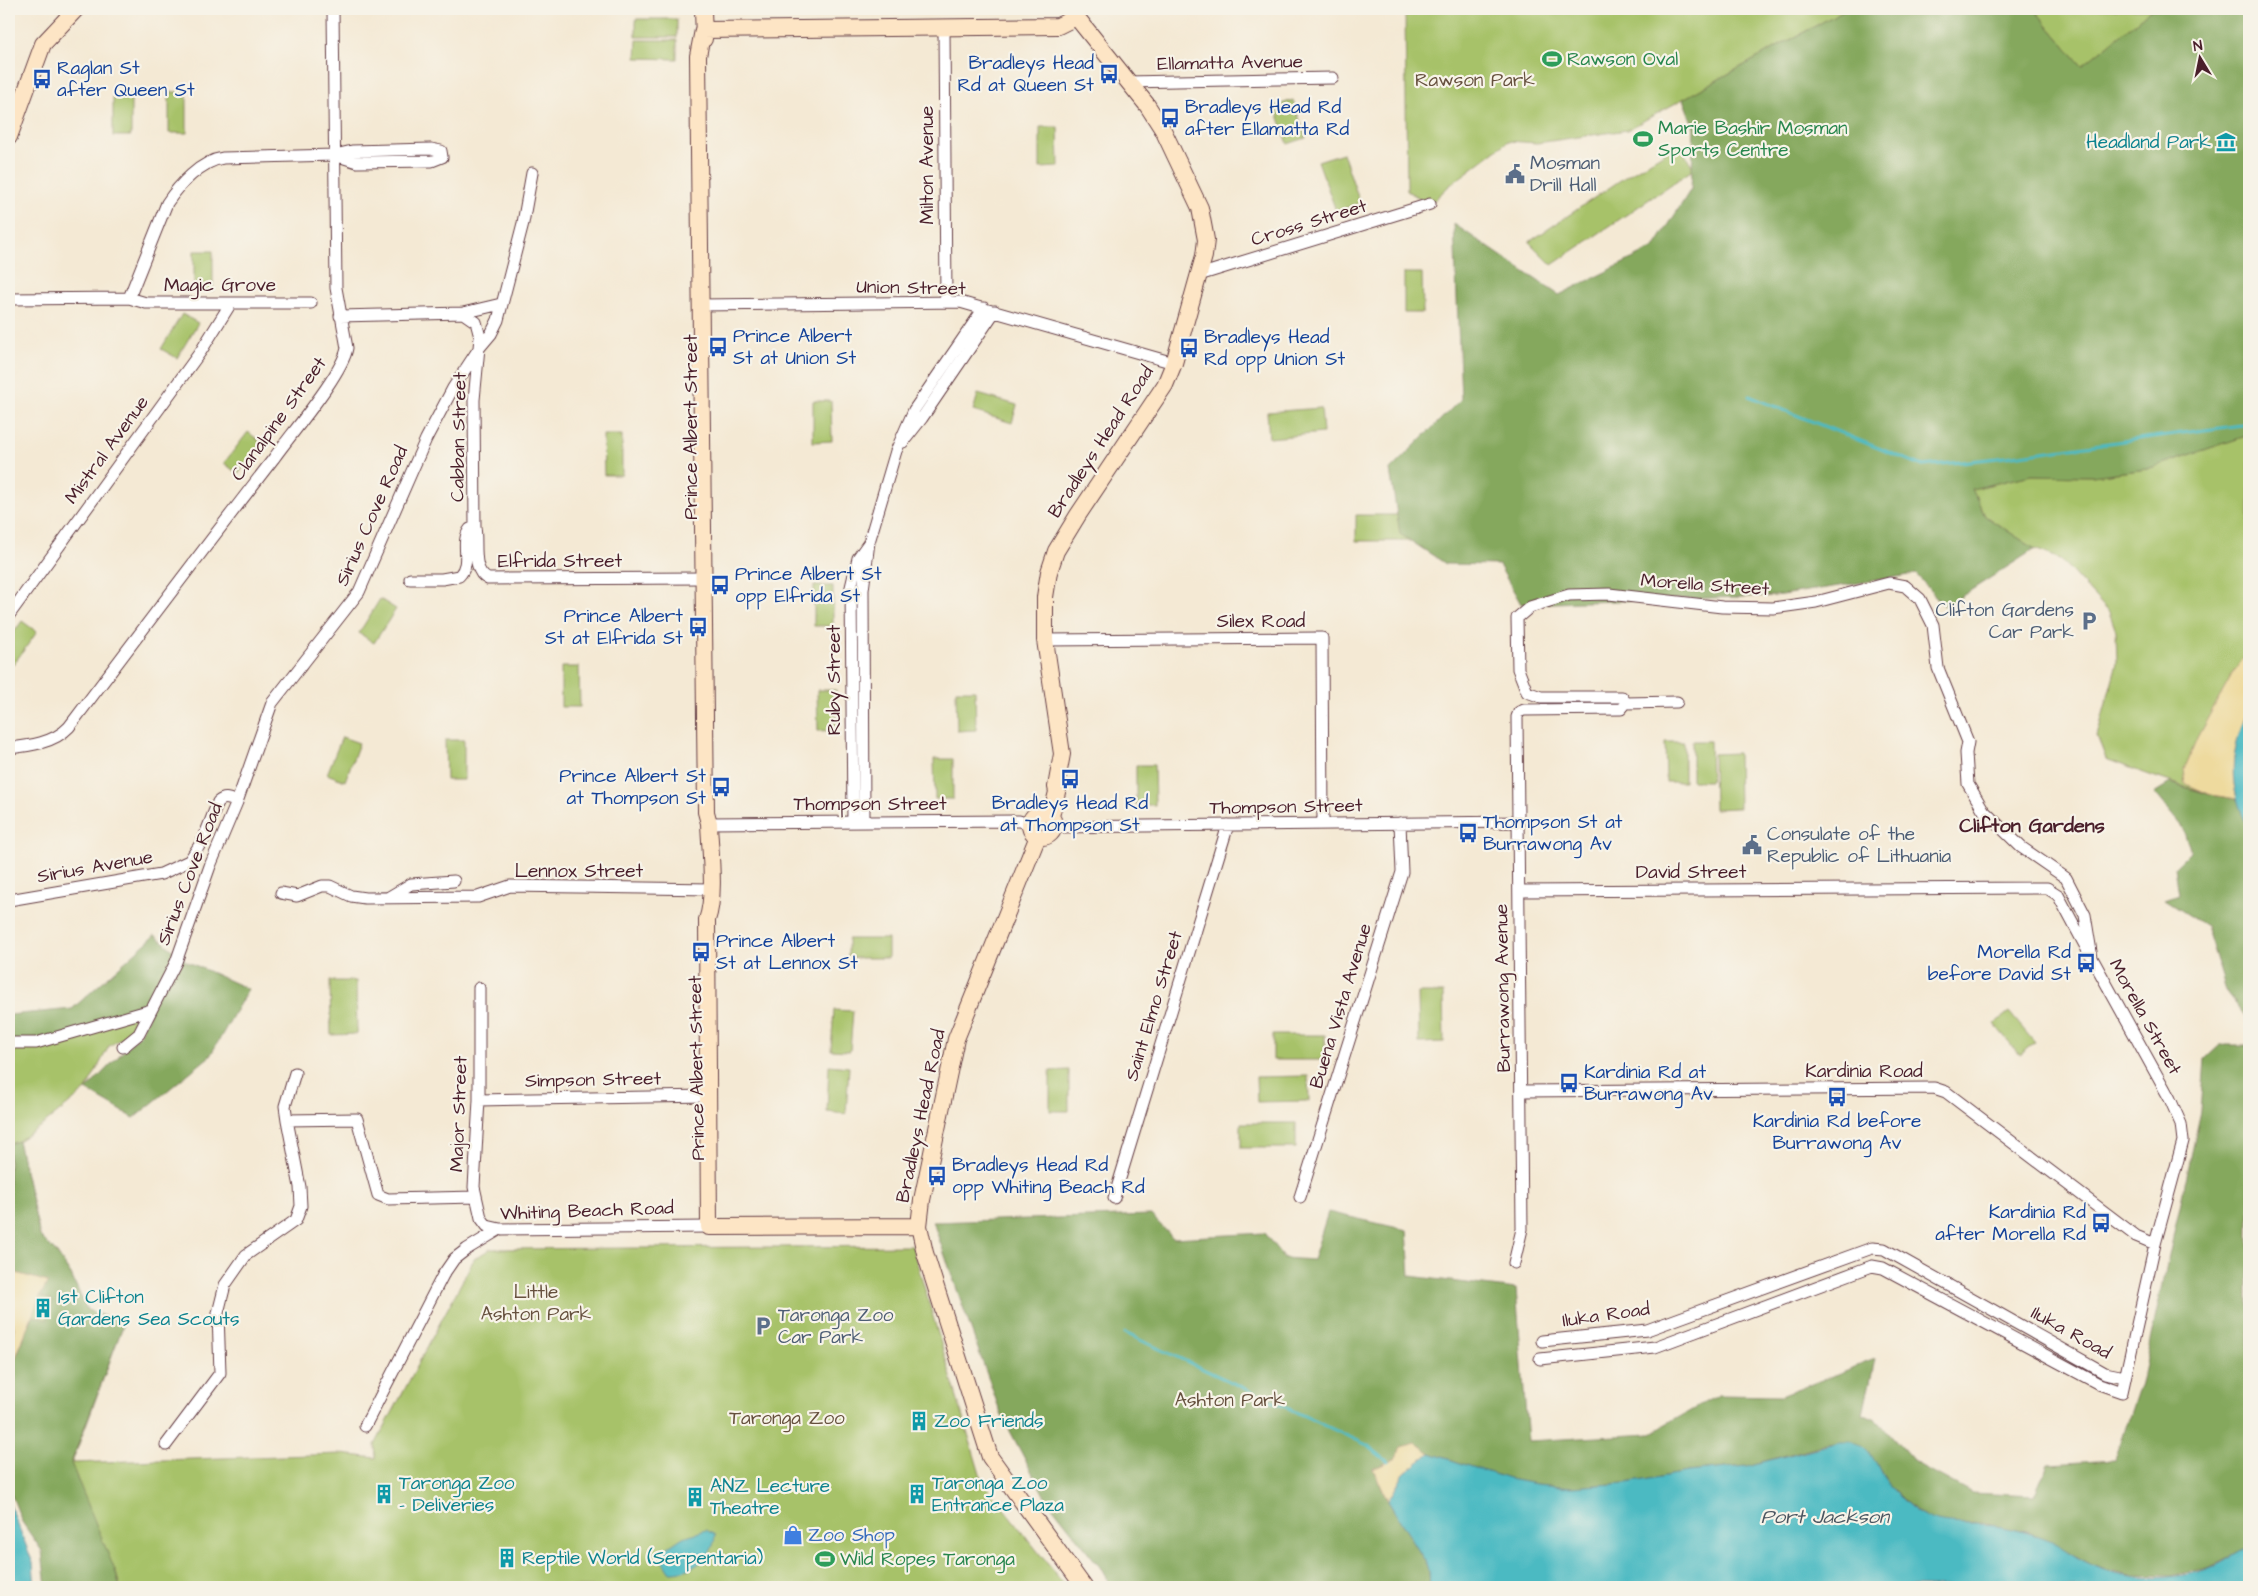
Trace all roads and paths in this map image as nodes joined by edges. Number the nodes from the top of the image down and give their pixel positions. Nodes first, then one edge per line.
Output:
1 (76, 9) edge
2 (333, 9) edge
3 (703, 9) edge
4 (1073, 13) edge
5 (944, 28) junction
6 (703, 30) junction
7 (1333, 78) dead end
8 (1127, 82) junction
9 (9, 137) edge
10 (335, 156) junction
11 (532, 173) dead end
12 (1430, 204) dead end
13 (1199, 275) junction
14 (129, 298) junction
15 (9, 299) edge
16 (946, 301) junction
17 (231, 303) junction
18 (311, 303) dead end
19 (501, 304) junction
20 (705, 305) junction
21 (989, 310) junction
22 (463, 313) junction
23 (340, 316) junction
24 (480, 347) junction
25 (1174, 364) junction
26 (475, 527) junction
27 (704, 578) junction
28 (410, 579) dead end
29 (9, 615) edge
30 (1045, 640) junction
31 (1677, 702) dead end
32 (1626, 703) junction
33 (9, 748) edge
34 (237, 802) junction
35 (858, 822) junction
36 (1518, 822) junction
37 (710, 823) junction
38 (1042, 823) junction
39 (1400, 823) junction
40 (1323, 824) junction
41 (1228, 825) junction
42 (454, 881) dead end
43 (710, 890) junction
44 (1520, 891) junction
45 (281, 893) dead end
46 (388, 898) junction
47 (9, 900) edge
48 (711, 909) junction
49 (2092, 958) junction
50 (480, 988) dead end
51 (151, 1010) junction
52 (9, 1043) edge
53 (123, 1047) dead end
54 (295, 1072) dead end
55 (1522, 1091) junction
56 (708, 1096) junction
57 (479, 1100) junction
58 (287, 1120) junction
59 (476, 1197) junction
60 (1300, 1197) dead end
61 (1114, 1198) dead end
62 (920, 1226) junction
63 (714, 1227) junction
64 (500, 1229) junction
65 (2155, 1244) junction
66 (1514, 1263) dead end
67 (1542, 1341) dead end
68 (1540, 1359) dead end
69 (2125, 1377) junction
70 (365, 1426) dead end
71 (166, 1445) dead end
72 (1084, 1587) edge

1 - 9 street
2 - 10 street, Clanalpine Street
3 - 6 street, Prince Albert Street
4 - 5 street
4 - 8 street, Bradleys Head Road
5 - 6 street
5 - 16 street, Milton Avenue
6 - 20 street, Prince Albert Street
7 - 8 street, Ellamatta Avenue
8 - 13 street, Bradleys Head Road
10 - 10 street
10 - 14 street
10 - 23 street, Clanalpine Street
11 - 19 street, Sirius Cove Road
12 - 13 street, Cross Street
13 - 25 street, Bradleys Head Road
14 - 15 street, Magic Grove
14 - 17 street, Magic Grove
16 - 20 street, Union Street
16 - 21 street, Union Street
17 - 18 street, Magic Grove
17 - 29 street, Mistral Avenue
19 - 22 street
19 - 24 street, Sirius Cove Road
20 - 27 street, Prince Albert Street
20 - 37 street, Prince Albert Street
21 - 25 street, Union Street
21 - 35 street, Ruby Street
22 - 23 street
22 - 24 street
23 - 33 street, Clanalpine Street
24 - 26 street, Cabban Street
24 - 34 street, Sirius Cove Road
25 - 30 street, Bradleys Head Road
26 - 27 street, Elfrida Street
26 - 28 street
27 - 37 street, Prince Albert Street
30 - 38 street, Bradleys Head Road
30 - 40 street, Silex Road
31 - 32 street
32 - 36 street, Burrawong Avenue
32 - 49 street, Morella Street
34 - 47 street, Sirius Avenue
34 - 51 street, Sirius Cove Road
35 - 37 street, Thompson Street
35 - 38 street, Thompson Street
36 - 39 street, Thompson Street
36 - 44 street, Burrawong Avenue
37 - 43 street, Prince Albert Street
38 - 41 street, Thompson Street
38 - 62 street, Bradleys Head Road
39 - 40 street, Thompson Street
39 - 60 street, Buena Vista Avenue
40 - 41 street, Thompson Street
41 - 61 street, Saint Elmo Street
42 - 46 street
43 - 46 street, Lennox Street
43 - 48 street, Prince Albert Street
44 - 49 street, David Street
44 - 55 street, Burrawong Avenue
45 - 46 street, Lennox Street
48 - 56 street, Prince Albert Street
48 - 63 street, Prince Albert Street
49 - 65 street, Morella Street
50 - 57 street, Major Street
51 - 52 street
51 - 53 street, Sirius Cove Road
54 - 58 street
55 - 65 street, Kardinia Road
55 - 66 street, Burrawong Avenue
56 - 57 street, Simpson Street
56 - 63 street, Prince Albert Street
57 - 59 street, Major Street
58 - 59 street
58 - 71 street
59 - 64 street, Major Street
62 - 63 street, Whiting Beach Road
62 - 72 street, Bradleys Head Road
63 - 64 street, Whiting Beach Road
64 - 70 street, Whiting Beach Road
65 - 69 street, Morella Street
67 - 69 street, Iluka Road
68 - 69 street, Iluka Road

